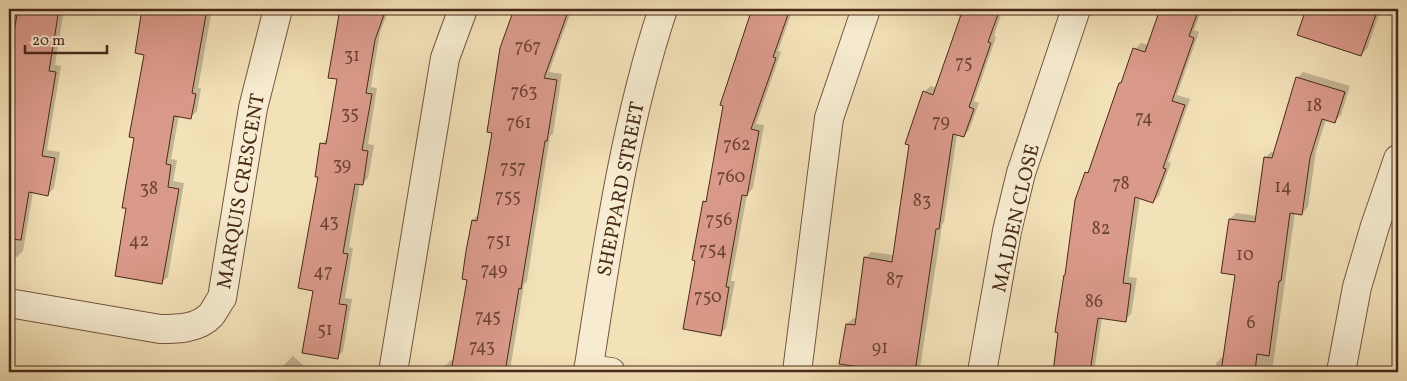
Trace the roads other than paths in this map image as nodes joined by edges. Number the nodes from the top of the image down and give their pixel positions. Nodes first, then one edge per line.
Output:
1 (278, 9) edge
2 (463, 9) edge
3 (663, 9) edge
4 (866, 9) edge
5 (1076, 9) edge
6 (1398, 159) edge
7 (9, 303) edge
8 (596, 371) edge
9 (394, 372) edge
10 (797, 372) edge
11 (982, 372) edge
12 (1341, 372) edge

1 - 7 street, MARQUIS CRESCENT
2 - 9 street
3 - 8 street, SHEPPARD STREET
4 - 10 street
5 - 11 street, MALDEN CLOSE
6 - 12 street

